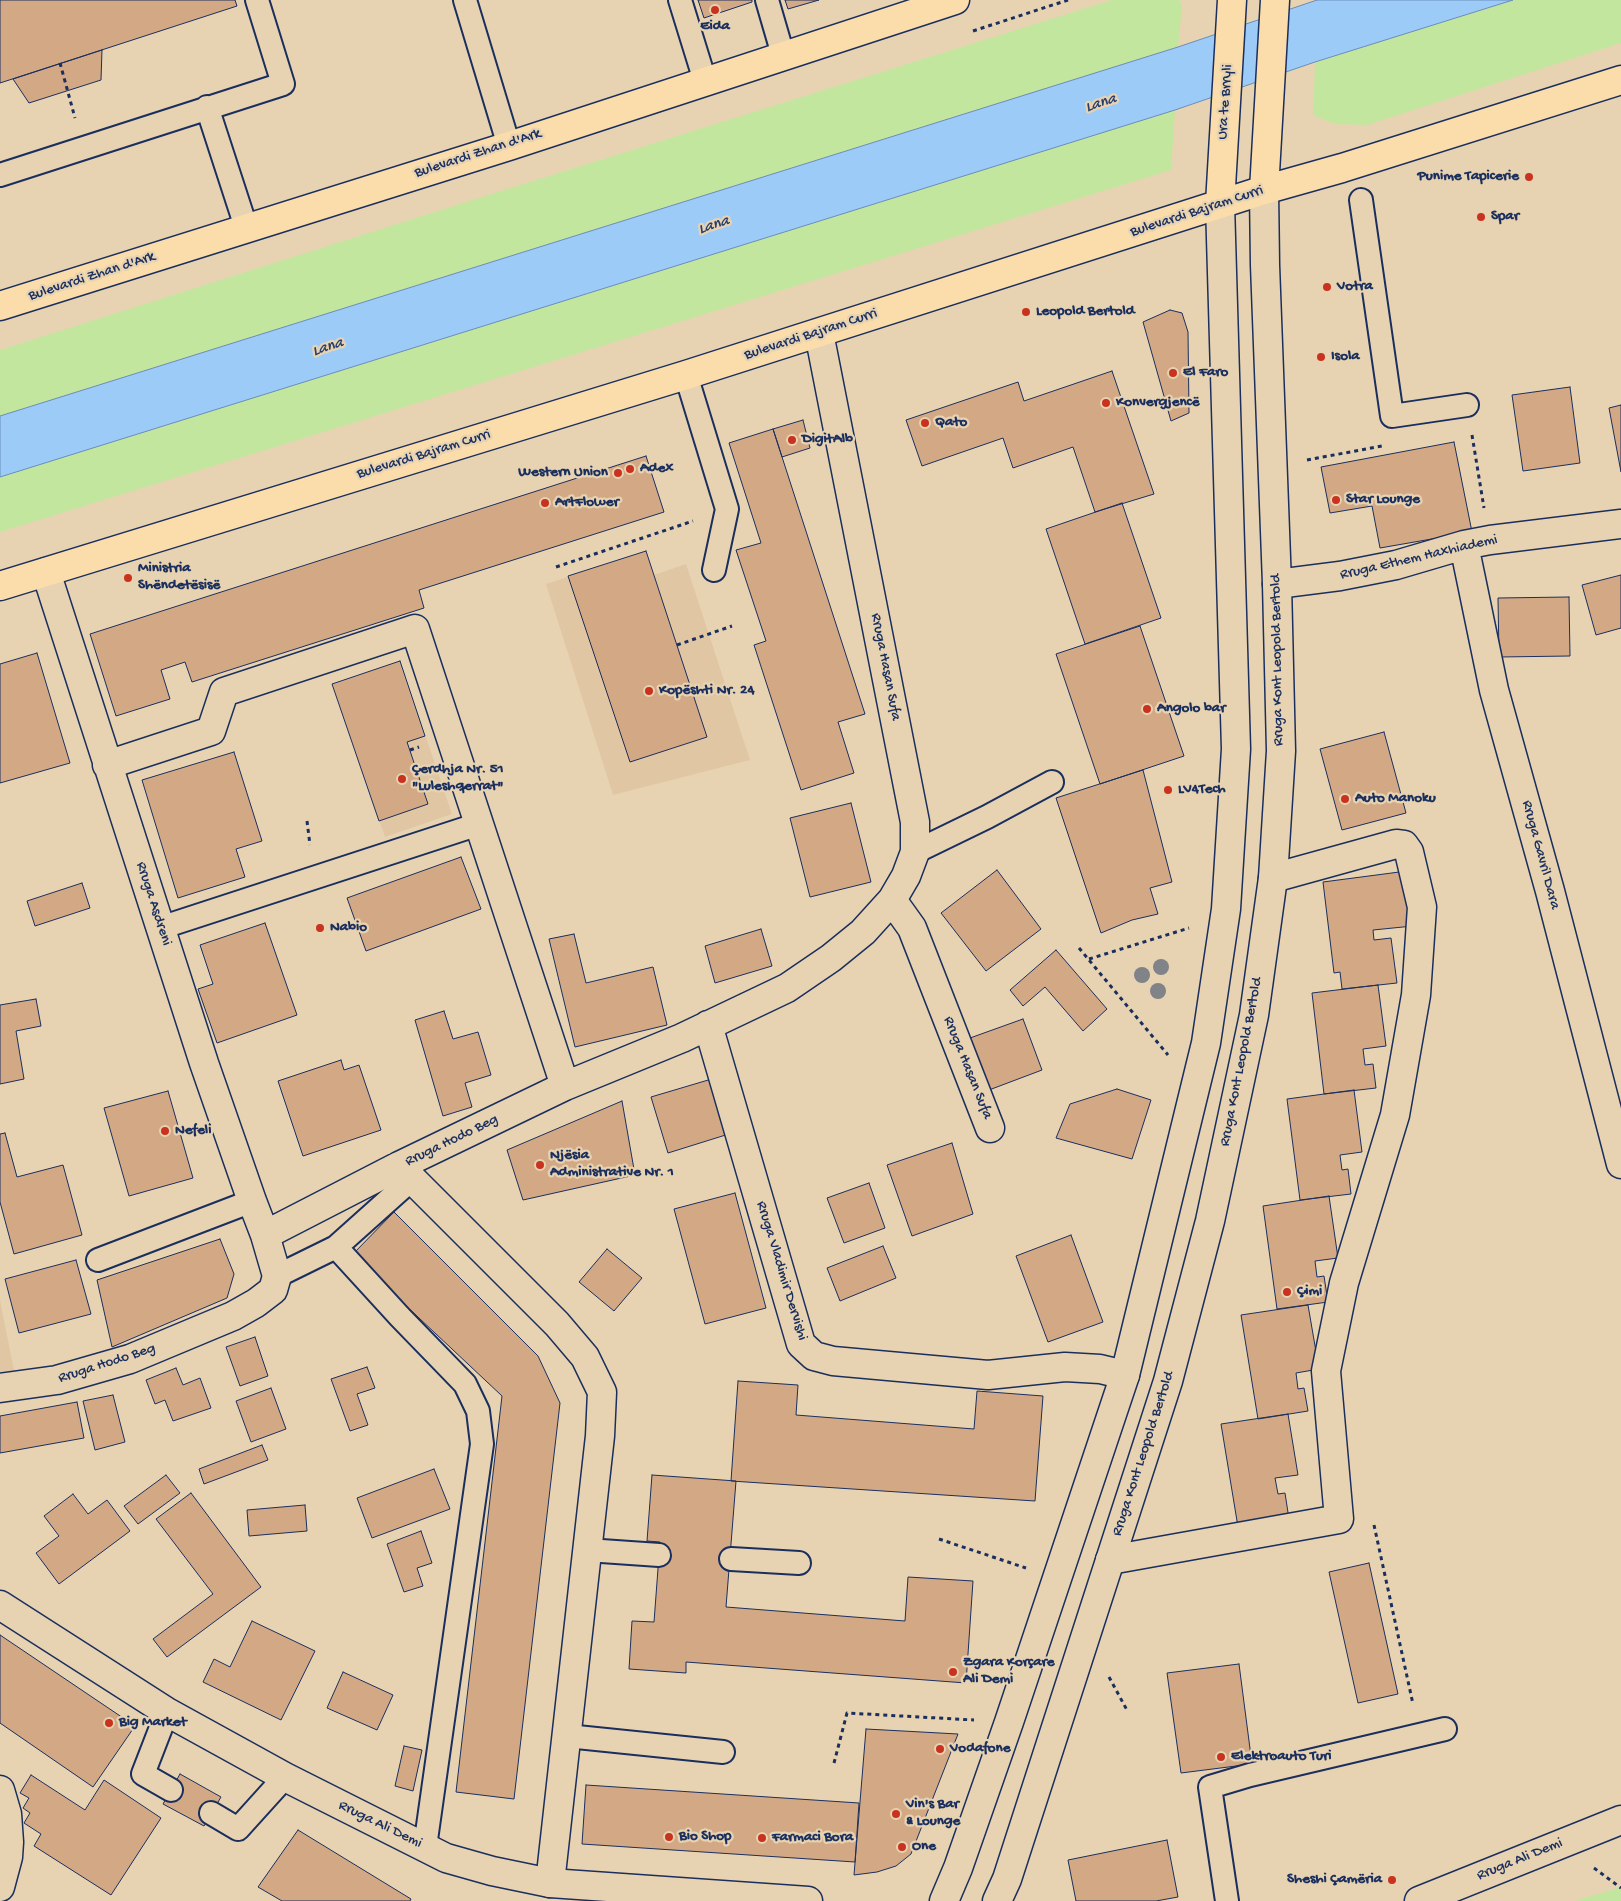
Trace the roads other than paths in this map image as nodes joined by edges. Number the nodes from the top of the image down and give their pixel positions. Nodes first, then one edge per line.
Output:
1 (257, 0) edge
2 (465, 0) edge
3 (680, 0) edge
4 (767, 0) edge
5 (956, 0) edge
6 (1232, 0) edge
7 (1275, 0) edge
8 (783, 55) junction
9 (705, 80) junction
10 (1621, 80) edge
11 (207, 107) junction
12 (509, 146) junction
13 (0, 175) edge
14 (1264, 190) junction
15 (1361, 200) dead end
16 (1220, 204) junction
17 (246, 227) junction
18 (0, 306) edge
19 (819, 333) junction
20 (686, 375) junction
21 (1468, 405) dead end
22 (1621, 524) edge
23 (1477, 543) junction
24 (714, 570) dead end
25 (46, 572) junction
26 (1277, 584) junction
27 (0, 586) edge
28 (108, 765) junction
29 (1052, 782) dead end
30 (479, 824) junction
31 (915, 852) junction
32 (1273, 878) junction
33 (892, 900) junction
34 (160, 928) junction
35 (708, 1025) junction
36 (565, 1086) junction
37 (990, 1128) dead end
38 (1621, 1164) edge
39 (406, 1172) junction
40 (252, 1201) junction
41 (265, 1235) junction
42 (336, 1247) junction
43 (98, 1260) dead end
44 (278, 1276) junction
45 (1125, 1375) junction
46 (0, 1388) edge
47 (587, 1550) junction
48 (659, 1555) dead end
49 (732, 1559) dead end
50 (1110, 1560) junction
51 (799, 1563) dead end
52 (0, 1605) edge
53 (167, 1712) junction
54 (1445, 1728) dead end
55 (567, 1736) junction
56 (723, 1752) dead end
57 (285, 1777) junction
58 (0, 1790) edge
59 (171, 1790) dead end
60 (211, 1813) dead end
61 (1621, 1820) edge
62 (425, 1847) junction
63 (550, 1882) junction
64 (0, 1887) edge
65 (578, 1893) edge
66 (808, 1901) edge
67 (944, 1901) edge
68 (997, 1901) edge
69 (1227, 1901) edge
70 (1419, 1901) edge

1 - 11 lane
2 - 12 lane
3 - 9 lane
4 - 8 lane
5 - 8 main road, Bulevardi Zhan d'Ark
6 - 16 main road, Ura te Brryli
7 - 14 main road
8 - 9 main road, Bulevardi Zhan d'Ark
9 - 12 main road, Bulevardi Zhan d'Ark
10 - 14 main road, Bulevardi Bajram Curri
11 - 13 lane
11 - 17 lane
12 - 17 main road, Bulevardi Zhan d'Ark
14 - 16 main road, Bulevardi Bajram Curri
14 - 26 street, Rruga Kont Leopold Bertold
15 - 21 lane
16 - 19 main road, Bulevardi Bajram Curri
16 - 45 street
17 - 18 main road, Bulevardi Zhan d'Ark
19 - 20 main road, Bulevardi Bajram Curri
19 - 31 street, Rruga Hasan Sufa
20 - 24 lane
20 - 25 main road, Bulevardi Bajram Curri
22 - 23 street, Rruga Ethem Haxhiademi
23 - 26 street, Rruga Ethem Haxhiademi
23 - 38 street, Rruga Gavril Dara
25 - 27 main road, Bulevardi Bajram Curri
25 - 28 street, Rruga Asdreni
26 - 32 street, Rruga Kont Leopold Bertold
28 - 30 street
28 - 34 street, Rruga Asdreni
29 - 31 lane
30 - 34 lane
30 - 36 street
31 - 33 street, Rruga Hodo Beg
32 - 50 street, Rruga Kont Leopold Bertold
32 - 50 street
33 - 35 street, Rruga Hodo Beg
33 - 37 street, Rruga Hasan Sufa
34 - 40 street, Rruga Asdreni
35 - 36 street, Rruga Hodo Beg
35 - 45 street, Rruga Vladimir Dervishi
36 - 39 street, Rruga Hodo Beg
39 - 41 street, Rruga Hodo Beg
39 - 42 lane
39 - 47 street
40 - 41 street, Rruga Asdreni
40 - 43 lane
41 - 44 street
42 - 44 lane
42 - 62 lane
44 - 46 street, Rruga Hodo Beg
45 - 67 street
47 - 48 lane
47 - 55 street
49 - 51 lane
50 - 68 street, Rruga Kont Leopold Bertold
52 - 53 street, Rruga Ali Demi
53 - 57 street, Rruga Ali Demi
53 - 59 lane
54 - 69 lane
55 - 56 lane
55 - 63 street
57 - 60 lane
57 - 62 street, Rruga Ali Demi
58 - 64 street
61 - 70 street, Rruga Ali Demi
62 - 63 street, Rruga Ali Demi
63 - 65 street, Rruga Ali Demi
65 - 66 street, Rruga Ali Demi

